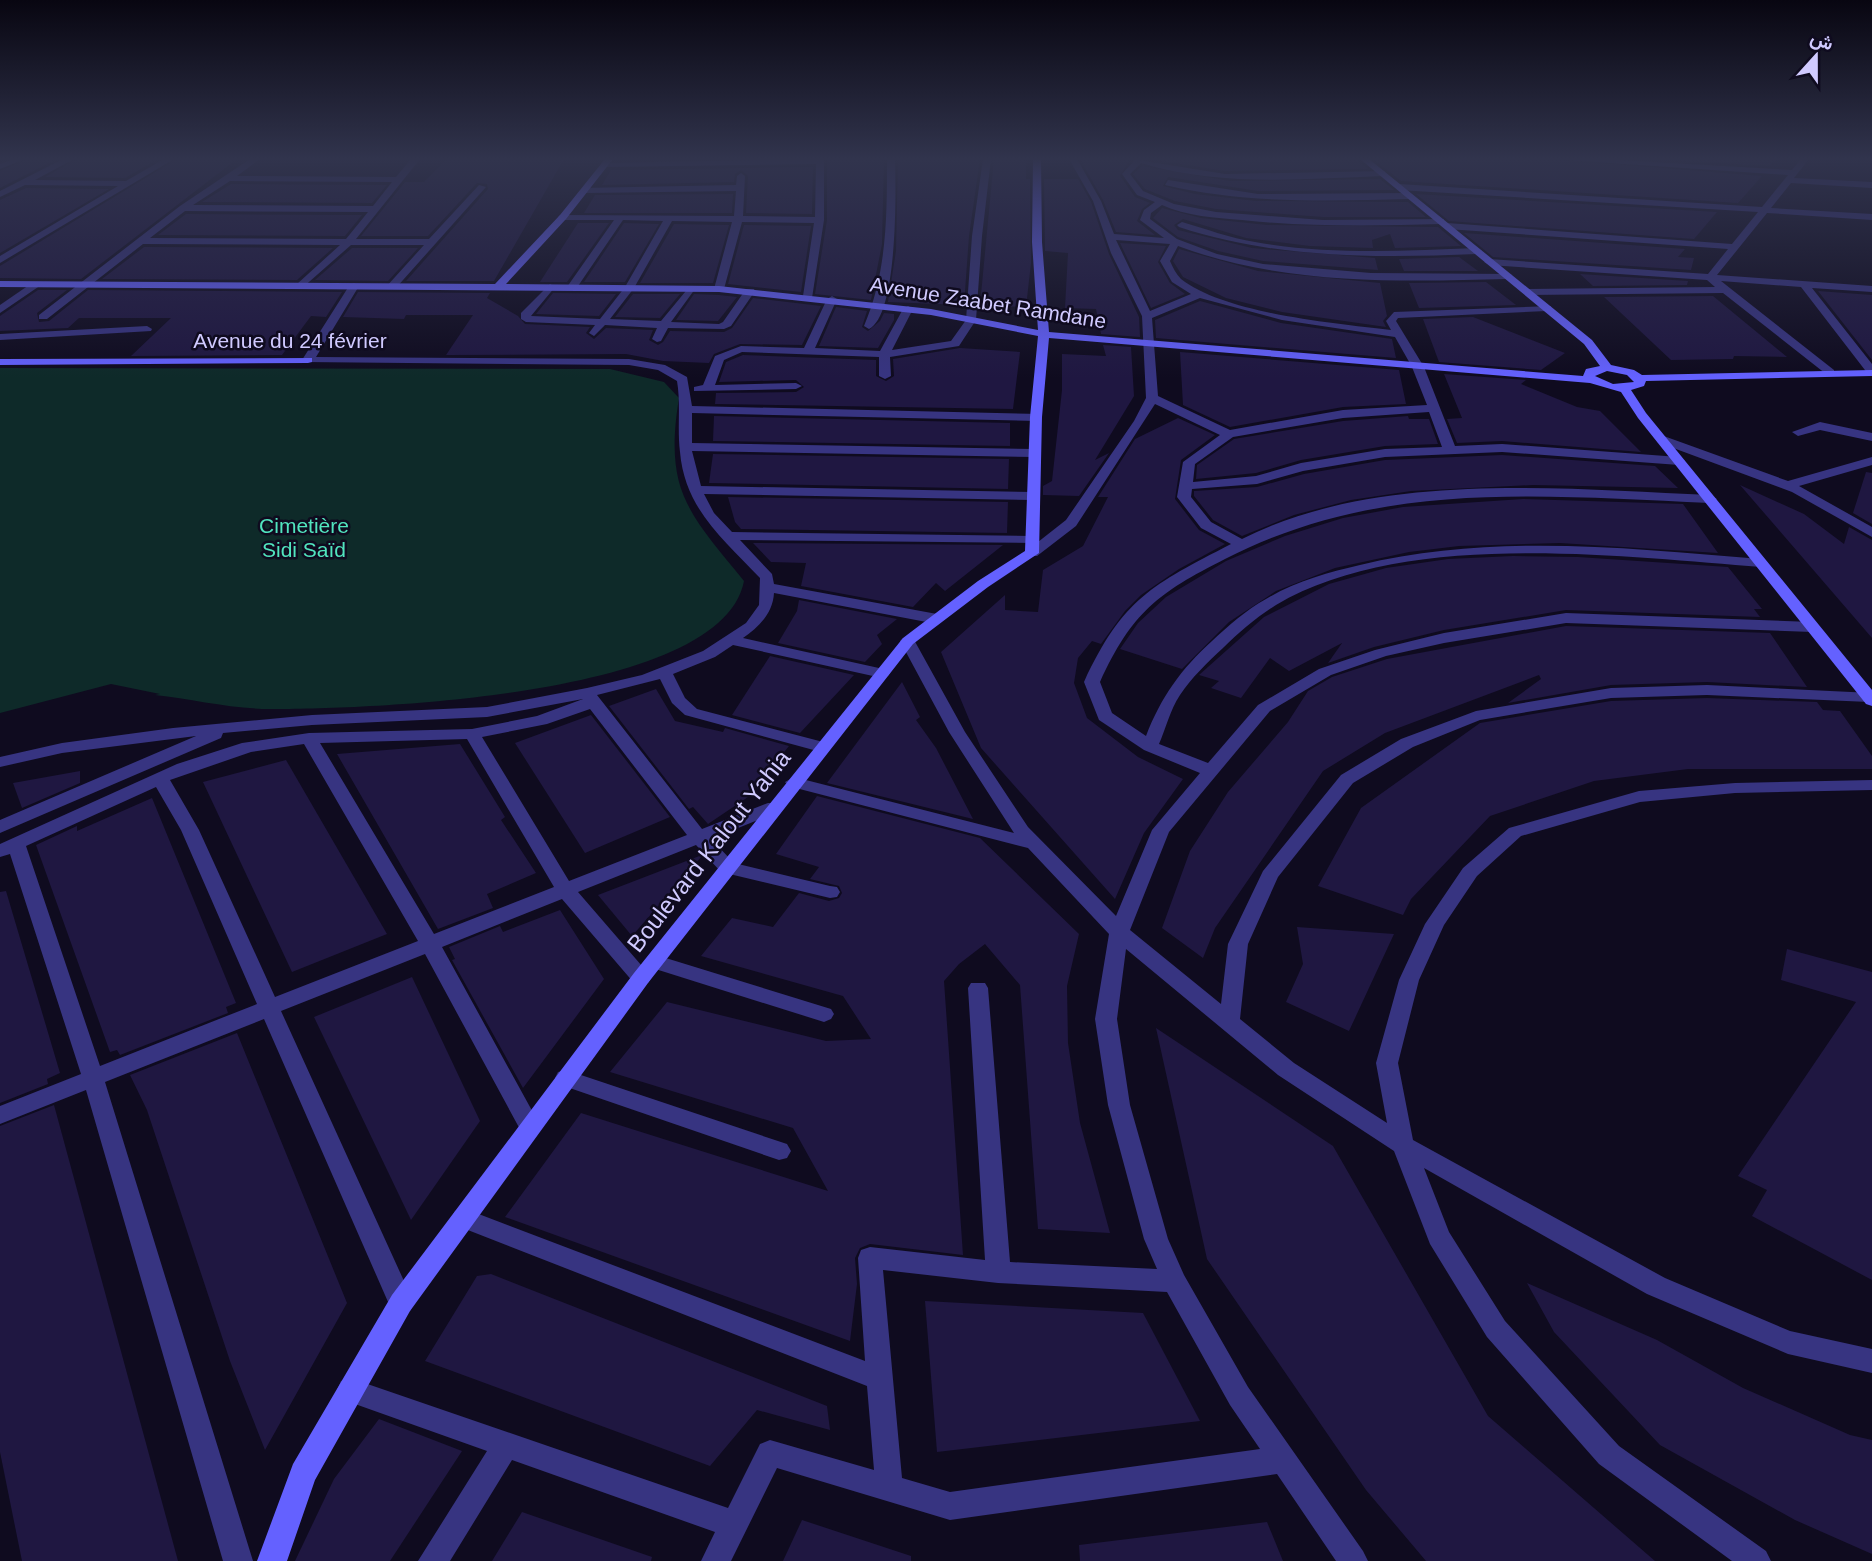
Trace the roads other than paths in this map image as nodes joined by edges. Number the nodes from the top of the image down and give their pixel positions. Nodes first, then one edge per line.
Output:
1 (48, 232) edge
2 (152, 232) edge
3 (356, 232) edge
4 (441, 232) edge
5 (549, 232) edge
6 (610, 232) edge
7 (661, 232) edge
8 (734, 232) edge
9 (817, 232) edge
10 (891, 232) edge
11 (978, 232) edge
12 (1037, 232) edge
13 (1110, 232) edge
14 (1156, 232) edge
15 (1205, 232) edge
16 (1453, 232) edge
17 (1543, 232) edge
18 (1747, 232) edge
19 (1112, 237) junction
20 (140, 241) junction
21 (349, 241) junction
22 (432, 242) junction
23 (1176, 242) junction
24 (1735, 247) junction
25 (1477, 251) junction
26 (0, 260) edge
27 (1489, 262) junction
28 (1507, 276) junction
29 (1710, 278) junction
30 (0, 284) edge
31 (1804, 284) junction
32 (36, 285) junction
33 (82, 285) junction
34 (301, 286) junction
35 (354, 286) junction
36 (499, 286) junction
37 (391, 287) junction
38 (550, 287) junction
39 (572, 287) junction
40 (629, 288) junction
41 (690, 289) junction
42 (719, 289) junction
43 (1872, 289) edge
44 (1727, 290) junction
45 (750, 292) junction
46 (1527, 292) junction
47 (1202, 294) junction
48 (808, 296) junction
49 (832, 299) junction
50 (879, 305) junction
51 (1547, 308) junction
52 (908, 309) junction
53 (0, 310) edge
54 (1147, 316) junction
55 (43, 317) dead end
56 (971, 320) junction
57 (601, 321) junction
58 (664, 325) junction
59 (869, 326) dead end
60 (147, 329) dead end
61 (594, 333) dead end
62 (1044, 334) junction
63 (1399, 334) junction
64 (0, 337) edge
65 (657, 339) dead end
66 (1150, 345) junction
67 (807, 353) junction
68 (884, 354) junction
69 (308, 360) junction
70 (0, 362) edge
71 (1418, 367) junction
72 (1607, 368) junction
73 (1830, 372) junction
74 (1872, 372) edge
75 (885, 376) dead end
76 (1640, 378) junction
77 (1592, 380) junction
78 (796, 386) dead end
79 (708, 388) junction
80 (1624, 388) junction
81 (683, 389) junction
82 (1152, 398) junction
83 (1432, 408) junction
84 (686, 409) junction
85 (1035, 417) junction
86 (1798, 432) dead end
87 (1229, 434) junction
88 (1872, 437) edge
89 (1661, 439) junction
90 (686, 447) junction
91 (1450, 450) junction
92 (1035, 453) junction
93 (1679, 461) junction
94 (1872, 461) edge
95 (1791, 484) junction
96 (1185, 486) junction
97 (695, 490) junction
98 (1033, 496) junction
99 (1710, 499) junction
100 (1872, 534) edge
101 (730, 536) junction
102 (1239, 543) junction
103 (1032, 547) junction
104 (1761, 563) junction
105 (767, 587) junction
106 (937, 619) junction
107 (1812, 626) junction
108 (730, 640) junction
109 (908, 641) junction
110 (664, 671) junction
111 (882, 673) junction
112 (590, 698) junction
113 (1870, 699) edge
114 (232, 727) junction
115 (472, 734) junction
116 (309, 738) junction
117 (1150, 746) junction
118 (821, 747) junction
119 (0, 762) edge
120 (1209, 770) junction
121 (160, 778) junction
122 (794, 782) junction
123 (1872, 785) edge
124 (774, 807) junction
125 (699, 837) junction
126 (5, 841) edge
127 (1035, 844) junction
128 (728, 868) junction
129 (565, 890) junction
130 (830, 892) dead end
131 (1119, 932) junction
132 (430, 944) junction
133 (656, 962) junction
134 (641, 978) junction
135 (978, 988) dead end
136 (267, 1009) junction
137 (824, 1014) dead end
138 (1229, 1022) junction
139 (93, 1078) junction
140 (566, 1078) junction
141 (0, 1115) edge
142 (530, 1127) junction
143 (1403, 1145) junction
144 (779, 1151) dead end
145 (463, 1218) junction
146 (998, 1272) junction
147 (1174, 1282) junction
148 (401, 1303) junction
149 (1872, 1361) edge
150 (880, 1379) junction
151 (350, 1390) junction
152 (505, 1447) junction
153 (1281, 1460) junction
154 (889, 1488) junction
155 (734, 1524) junction
156 (238, 1561) edge
157 (272, 1561) edge
158 (433, 1561) edge
159 (716, 1561) edge
160 (1353, 1561) edge
161 (1756, 1561) edge

1 - 26 street
2 - 20 street
3 - 21 street
4 - 22 street
5 - 36 main road
6 - 39 street
7 - 40 street
8 - 42 street
9 - 48 street
10 - 50 street
11 - 56 street
12 - 62 main road
13 - 19 street
14 - 23 street
15 - 25 street
16 - 25 main road
17 - 24 street
18 - 24 street
19 - 23 street
19 - 54 street
20 - 21 street
20 - 33 street
21 - 22 street
21 - 34 street
22 - 37 street
23 - 28 street
23 - 47 street
24 - 29 street
25 - 27 main road
27 - 28 main road
27 - 29 street
28 - 46 main road
29 - 31 street
29 - 44 street
30 - 32 main road, Avenue Zaabet Ramdane
31 - 43 street
31 - 74 street
32 - 33 main road, Avenue Zaabet Ramdane
32 - 53 street
33 - 34 main road, Avenue Zaabet Ramdane
33 - 55 street
34 - 35 main road, Avenue Zaabet Ramdane
35 - 37 main road, Avenue Zaabet Ramdane
35 - 69 street
36 - 37 main road, Avenue Zaabet Ramdane
36 - 38 main road, Avenue Zaabet Ramdane
38 - 39 main road, Avenue Zaabet Ramdane
38 - 57 street
39 - 40 main road, Avenue Zaabet Ramdane
40 - 41 main road, Avenue Zaabet Ramdane
40 - 57 street
41 - 42 main road, Avenue Zaabet Ramdane
41 - 58 street
42 - 45 main road, Avenue Zaabet Ramdane
44 - 46 street
44 - 73 street
45 - 48 main road, Avenue Zaabet Ramdane
45 - 58 street
46 - 51 main road
47 - 54 street
47 - 63 street
48 - 49 main road, Avenue Zaabet Ramdane
49 - 50 main road, Avenue Zaabet Ramdane
49 - 67 street
50 - 52 main road, Avenue Zaabet Ramdane
50 - 59 street
51 - 63 street
51 - 72 main road
52 - 56 main road, Avenue Zaabet Ramdane
52 - 68 street
54 - 66 street
56 - 62 main road, Avenue Zaabet Ramdane
56 - 68 street
57 - 58 street
57 - 61 street
58 - 65 street
60 - 64 street
62 - 66 main road, Avenue Zaabet Ramdane
62 - 85 main road
63 - 71 street
66 - 71 main road, Avenue Zaabet Ramdane
66 - 82 street
67 - 68 street
67 - 79 street
68 - 75 street
69 - 70 main road, Avenue du 24 février
69 - 81 street, Avenue du 24 février
71 - 77 main road, Avenue Zaabet Ramdane
71 - 83 street
72 - 76 main road
72 - 77 main road
73 - 74 main road
73 - 76 main road
76 - 80 main road
77 - 80 main road, Avenue Zaabet Ramdane
78 - 79 street
79 - 81 street
80 - 89 main road
81 - 84 street
82 - 87 street
82 - 103 street
83 - 87 street
83 - 91 street
84 - 85 street
84 - 90 street
85 - 92 main road
86 - 88 street
87 - 96 street
89 - 93 main road
89 - 95 street
90 - 92 street
90 - 97 street
91 - 93 street
91 - 96 street
92 - 98 main road
93 - 99 main road
94 - 95 street
95 - 100 street
96 - 102 street
97 - 98 street
97 - 101 street
98 - 103 main road
99 - 102 street
99 - 104 main road
101 - 103 street
101 - 105 street
102 - 117 street
103 - 106 main road, Boulevard Kalout Yahia
104 - 107 main road
104 - 117 street
105 - 106 street
105 - 108 street
106 - 109 main road, Boulevard Kalout Yahia
107 - 113 main road
107 - 120 street
108 - 110 street
108 - 111 street
109 - 111 main road, Boulevard Kalout Yahia
109 - 127 street
110 - 112 street
110 - 118 street
111 - 118 main road, Boulevard Kalout Yahia
112 - 114 street
112 - 115 street
112 - 125 street
113 - 138 street
114 - 119 street
114 - 126 street
115 - 116 street
115 - 129 street
116 - 121 street
116 - 132 street
117 - 120 street
118 - 122 main road, Boulevard Kalout Yahia
120 - 131 street
121 - 126 street
121 - 136 street
122 - 124 main road, Boulevard Kalout Yahia
122 - 127 street
123 - 143 street
124 - 125 street
124 - 128 main road, Boulevard Kalout Yahia
125 - 128 street
125 - 129 street
126 - 139 street
127 - 131 street
128 - 130 street
128 - 133 main road, Boulevard Kalout Yahia
129 - 132 street
129 - 134 street
131 - 138 street
131 - 147 street
132 - 136 street
132 - 142 street
133 - 134 main road, Boulevard Kalout Yahia
133 - 137 street
134 - 140 main road, Boulevard Kalout Yahia
135 - 146 street
136 - 139 street
136 - 148 street
138 - 143 street
139 - 141 street
139 - 156 street
140 - 142 main road, Boulevard Kalout Yahia
140 - 144 street
142 - 145 main road, Boulevard Kalout Yahia
143 - 149 street
143 - 161 street
145 - 148 main road, Boulevard Kalout Yahia
145 - 150 street
146 - 147 street
146 - 150 street
147 - 153 street
148 - 151 main road, Boulevard Kalout Yahia
150 - 154 street
151 - 152 street
151 - 157 main road, Boulevard Kalout Yahia
152 - 155 street
152 - 158 street
153 - 154 street
153 - 160 street
154 - 155 street
155 - 159 street

